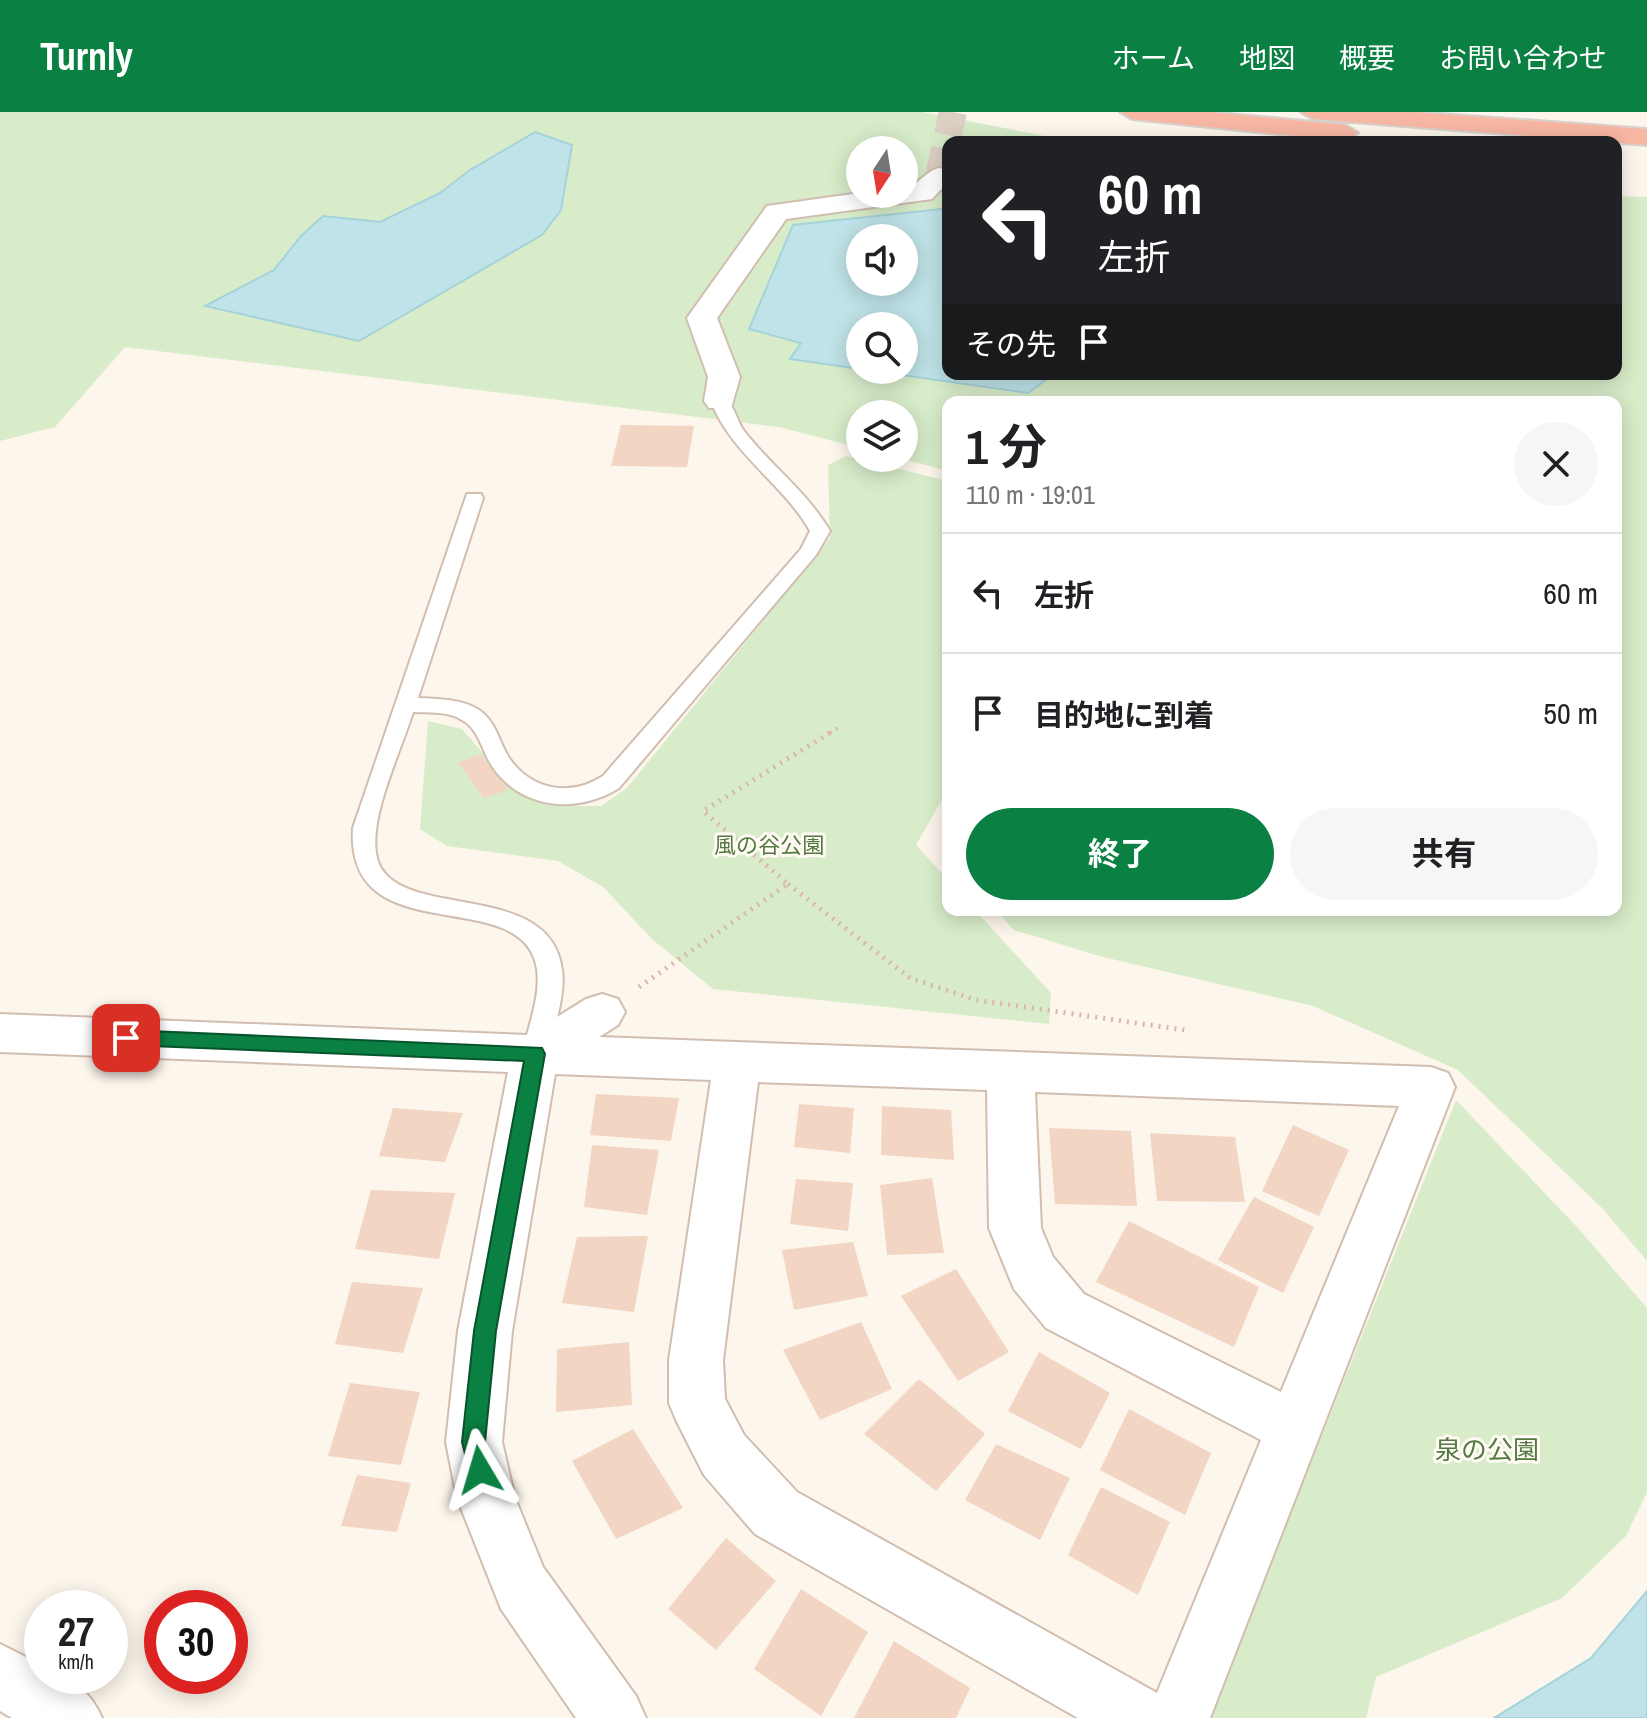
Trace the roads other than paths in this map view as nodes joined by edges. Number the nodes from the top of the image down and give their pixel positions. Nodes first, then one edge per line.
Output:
1 (1132, 112) edge
2 (1313, 112) edge
3 (1394, 136) edge
4 (1647, 137) edge
5 (1622, 153) edge
6 (1647, 155) edge
7 (939, 176) dead end
8 (720, 401) joint
9 (474, 498) dead end
10 (405, 705) junction
11 (602, 1012) dead end
12 (0, 1033) edge
13 (535, 1054) junction
14 (737, 1062) junction
15 (1010, 1072) junction
16 (1294, 1428) junction
17 (0, 1675) edge
18 (70, 1718) edge
19 (614, 1718) edge
20 (1139, 1718) edge
21 (1178, 1718) edge

1 - 3 highway
2 - 4 highway
5 - 6 highway
7 - 8 street
8 - 10 lane
9 - 10 lane
10 - 13 lane
11 - 13 street
12 - 13 street
13 - 14 street
13 - 19 street
14 - 15 street
14 - 20 street
15 - 16 street
15 - 16 street
16 - 21 street
17 - 18 street

